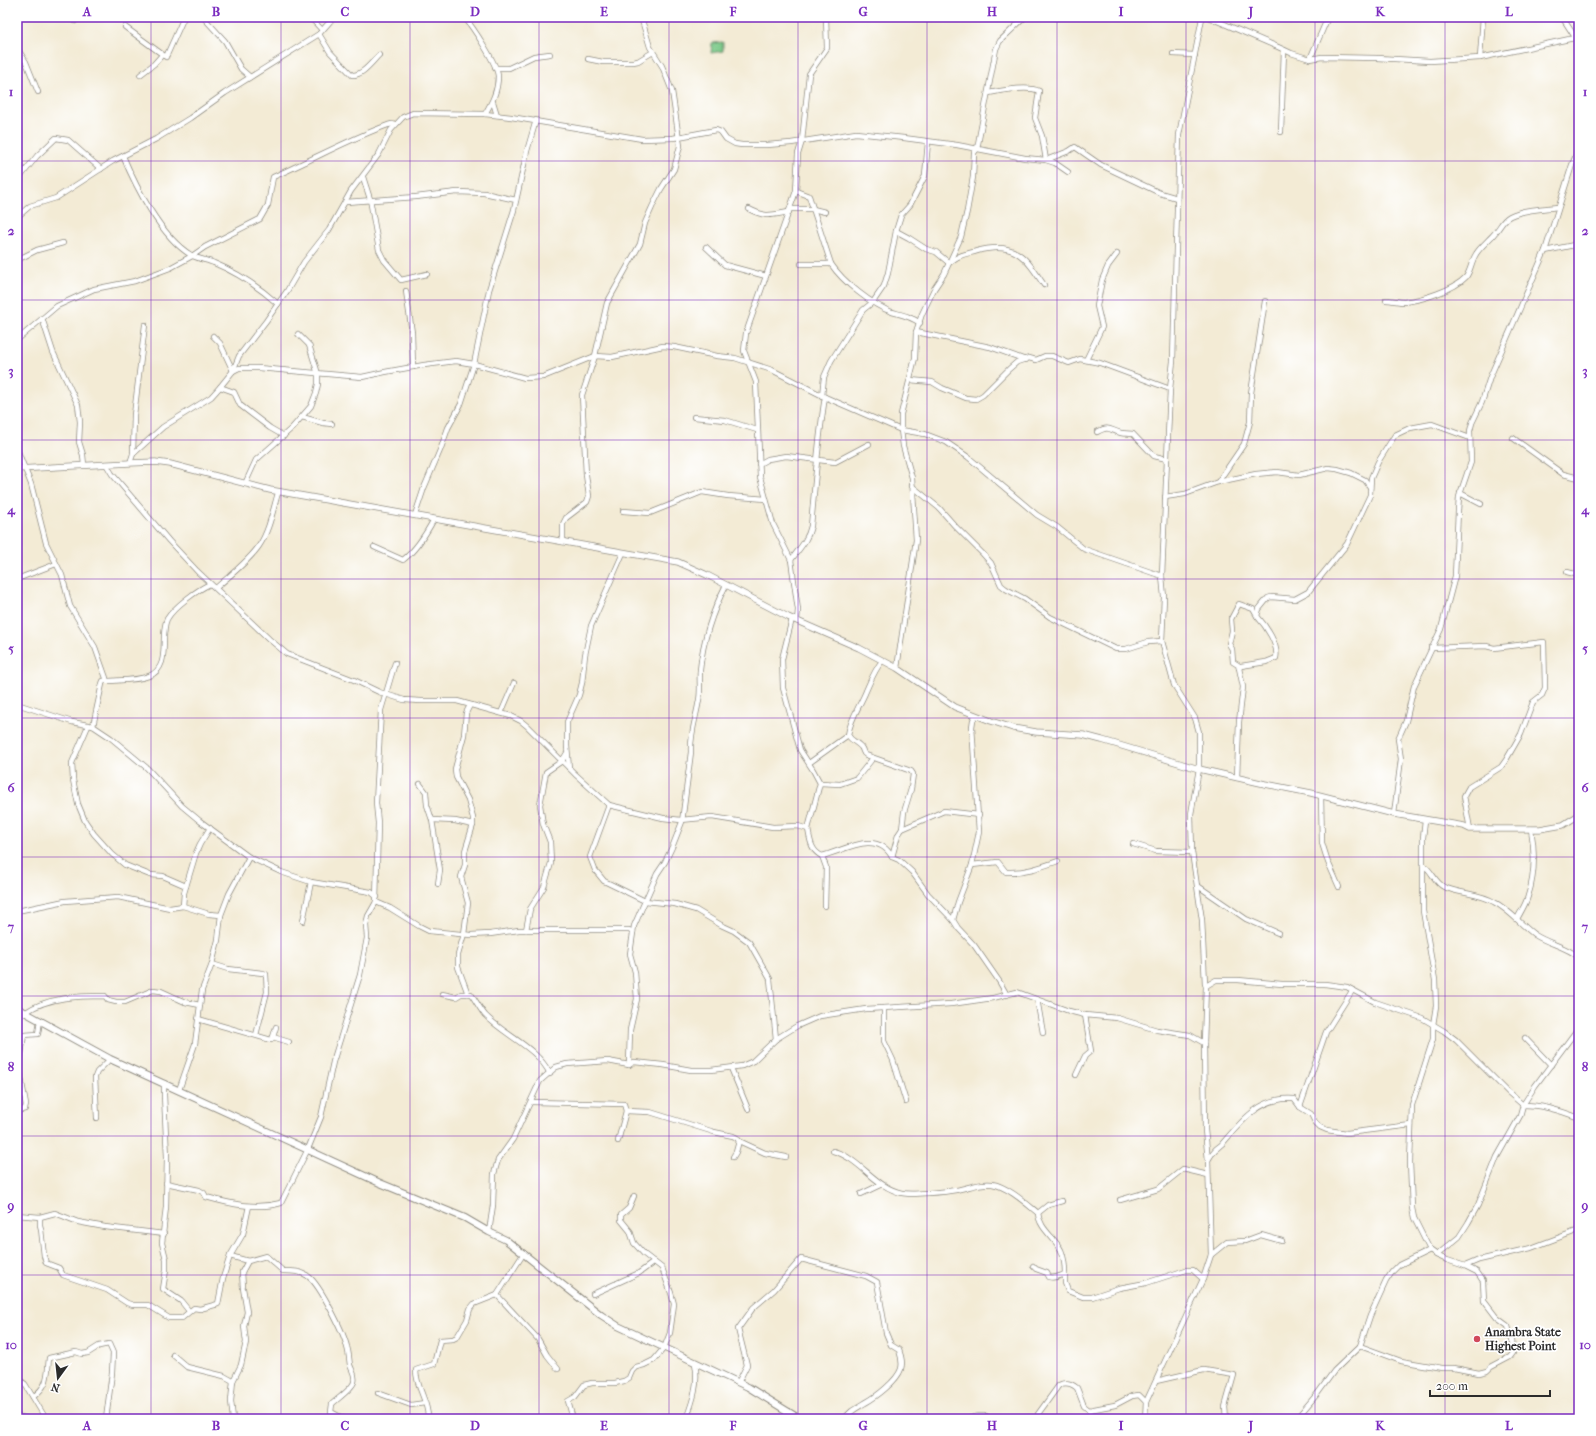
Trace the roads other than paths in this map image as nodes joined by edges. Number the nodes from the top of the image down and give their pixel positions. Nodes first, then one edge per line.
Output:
1 (20, 17) edge
2 (68, 17) edge
3 (184, 17) edge
4 (203, 17) edge
5 (310, 17) edge
6 (334, 17) edge
7 (464, 17) edge
8 (641, 17) edge
9 (826, 17) edge
10 (1025, 17) edge
11 (1201, 17) edge
12 (1328, 17) edge
13 (1483, 17) edge
14 (1561, 17) edge
15 (1209, 18) edge
16 (17, 21) edge
17 (75, 21) dead end
18 (125, 27) dead end
19 (321, 32) junction
20 (1577, 37) edge
21 (17, 48) edge
22 (1284, 50) junction
23 (653, 52) junction
24 (550, 54) dead end
25 (1173, 54) dead end
26 (162, 55) junction
27 (380, 55) dead end
28 (1195, 55) junction
29 (1480, 58) junction
30 (588, 59) dead end
31 (1310, 59) junction
32 (495, 68) junction
33 (140, 75) dead end
34 (250, 77) junction
35 (38, 92) dead end
36 (988, 93) junction
37 (493, 102) junction
38 (485, 114) junction
39 (496, 115) junction
40 (536, 120) junction
41 (395, 125) junction
42 (1281, 132) dead end
43 (679, 137) junction
44 (802, 141) junction
45 (928, 142) junction
46 (1579, 148) edge
47 (977, 149) junction
48 (123, 156) junction
49 (1046, 160) junction
50 (101, 169) junction
51 (1068, 172) dead end
52 (363, 177) junction
53 (17, 181) edge
54 (796, 192) junction
55 (1177, 198) junction
56 (370, 199) junction
57 (516, 200) junction
58 (346, 202) junction
59 (1558, 207) junction
60 (749, 209) dead end
61 (813, 209) junction
62 (790, 210) junction
63 (826, 212) dead end
64 (17, 217) edge
65 (896, 232) junction
66 (63, 243) dead end
67 (1579, 244) edge
68 (706, 247) dead end
69 (1545, 251) junction
70 (1117, 254) dead end
71 (192, 256) junction
72 (17, 260) edge
73 (949, 263) junction
74 (801, 264) dead end
75 (831, 264) junction
76 (427, 274) dead end
77 (766, 276) junction
78 (1044, 285) dead end
79 (406, 291) dead end
80 (1386, 300) dead end
81 (873, 302) junction
82 (1265, 302) dead end
83 (278, 304) junction
84 (42, 318) junction
85 (920, 323) junction
86 (145, 325) dead end
87 (916, 332) junction
88 (298, 334) dead end
89 (213, 336) dead end
90 (17, 340) edge
91 (595, 356) junction
92 (1018, 359) junction
93 (1086, 360) junction
94 (474, 364) junction
95 (749, 364) junction
96 (413, 367) junction
97 (233, 371) junction
98 (318, 374) junction
99 (910, 380) junction
100 (220, 387) junction
101 (1170, 389) junction
102 (823, 396) junction
103 (694, 416) dead end
104 (302, 417) junction
105 (332, 424) dead end
106 (757, 430) junction
107 (901, 430) junction
108 (1097, 432) dead end
109 (284, 436) junction
110 (1470, 438) junction
111 (1513, 438) dead end
112 (869, 444) dead end
113 (17, 449) edge
114 (133, 454) junction
115 (818, 459) junction
116 (1167, 459) junction
117 (130, 463) junction
118 (106, 464) junction
119 (759, 464) junction
120 (84, 465) junction
121 (26, 468) junction
122 (17, 469) edge
123 (1371, 478) junction
124 (1579, 478) edge
125 (1218, 482) junction
126 (1368, 483) junction
127 (245, 484) junction
128 (911, 486) junction
129 (1370, 489) junction
130 (279, 492) junction
131 (1460, 493) junction
132 (1165, 497) junction
133 (766, 499) junction
134 (1481, 504) dead end
135 (623, 510) dead end
136 (415, 515) junction
137 (434, 519) junction
138 (564, 542) junction
139 (374, 547) dead end
140 (623, 553) junction
141 (791, 560) junction
142 (56, 564) junction
143 (1567, 572) dead end
144 (1579, 574) edge
145 (1162, 576) junction
146 (17, 579) edge
147 (210, 584) junction
148 (726, 585) junction
149 (216, 588) junction
150 (1257, 616) junction
151 (794, 620) junction
152 (1162, 641) junction
153 (1431, 648) junction
154 (882, 661) junction
155 (395, 663) dead end
156 (1239, 666) junction
157 (897, 668) junction
158 (106, 680) junction
159 (514, 683) dead end
160 (384, 694) junction
161 (17, 704) edge
162 (470, 705) junction
163 (501, 713) junction
164 (976, 716) junction
165 (90, 726) junction
166 (848, 735) junction
167 (567, 753) junction
168 (873, 758) junction
169 (562, 761) junction
170 (809, 763) junction
171 (569, 768) junction
172 (1199, 769) junction
173 (1237, 778) junction
174 (820, 783) junction
175 (420, 784) dead end
176 (1321, 796) junction
177 (609, 805) junction
178 (1394, 814) junction
179 (978, 815) junction
180 (1579, 815) edge
181 (432, 820) junction
182 (681, 820) junction
183 (1425, 820) junction
184 (473, 824) junction
185 (210, 828) junction
186 (808, 829) junction
187 (902, 829) junction
188 (1470, 829) junction
189 (1531, 829) junction
190 (1134, 844) dead end
191 (1192, 852) junction
192 (822, 856) junction
193 (249, 857) junction
194 (892, 857) junction
195 (1058, 861) dead end
196 (972, 865) junction
197 (1423, 865) junction
198 (311, 882) junction
199 (438, 884) dead end
200 (186, 886) junction
201 (1198, 886) junction
202 (1339, 887) dead end
203 (377, 888) junction
204 (371, 892) junction
205 (377, 900) junction
206 (645, 901) junction
207 (183, 906) junction
208 (825, 906) dead end
209 (17, 911) edge
210 (221, 915) junction
211 (1517, 919) junction
212 (953, 920) junction
213 (303, 921) dead end
214 (632, 929) junction
215 (526, 930) junction
216 (1278, 933) dead end
217 (464, 934) junction
218 (1579, 957) edge
219 (212, 964) junction
220 (1206, 986) junction
221 (1352, 991) junction
222 (442, 994) dead end
223 (468, 994) junction
224 (1007, 995) junction
225 (1037, 999) junction
226 (200, 1005) junction
227 (17, 1008) edge
228 (884, 1008) junction
229 (26, 1012) junction
230 (1085, 1015) junction
231 (198, 1019) junction
232 (40, 1020) junction
233 (1433, 1025) junction
234 (276, 1027) dead end
235 (1579, 1027) edge
236 (1043, 1033) dead end
237 (256, 1035) junction
238 (273, 1038) junction
239 (1525, 1038) dead end
240 (776, 1039) junction
241 (289, 1042) dead end
242 (1204, 1043) junction
243 (110, 1059) junction
244 (629, 1065) junction
245 (1551, 1065) junction
246 (731, 1068) junction
247 (550, 1074) junction
248 (1076, 1075) dead end
249 (164, 1083) junction
250 (179, 1090) junction
251 (531, 1102) junction
252 (906, 1102) dead end
253 (1523, 1105) junction
254 (1300, 1107) junction
255 (748, 1109) dead end
256 (626, 1110) junction
257 (17, 1111) edge
258 (97, 1118) dead end
259 (1579, 1118) edge
260 (1411, 1125) junction
261 (618, 1141) dead end
262 (739, 1141) junction
263 (308, 1149) junction
264 (833, 1151) dead end
265 (733, 1157) dead end
266 (786, 1157) dead end
267 (1208, 1160) junction
268 (1208, 1175) junction
269 (166, 1183) junction
270 (880, 1184) junction
271 (861, 1194) dead end
272 (634, 1196) dead end
273 (1120, 1200) dead end
274 (1062, 1201) dead end
275 (249, 1206) junction
276 (1038, 1213) junction
277 (17, 1215) edge
278 (40, 1217) junction
279 (1579, 1230) edge
280 (489, 1232) junction
281 (164, 1234) junction
282 (1282, 1241) dead end
283 (1430, 1250) junction
284 (524, 1253) junction
285 (1210, 1254) junction
286 (1437, 1255) junction
287 (230, 1256) junction
288 (248, 1261) junction
289 (654, 1262) junction
290 (1033, 1266) dead end
291 (1465, 1266) junction
292 (1065, 1274) junction
293 (1203, 1279) junction
294 (593, 1294) dead end
295 (497, 1295) junction
296 (188, 1311) junction
297 (1360, 1346) junction
298 (664, 1348) junction
299 (173, 1355) dead end
300 (695, 1363) junction
301 (558, 1369) dead end
302 (17, 1378) edge
303 (233, 1381) junction
304 (1156, 1381) junction
305 (738, 1383) junction
306 (378, 1393) dead end
307 (33, 1397) junction
308 (1146, 1402) junction
309 (426, 1403) junction
310 (1038, 1414) dead end
311 (17, 1416) edge
312 (28, 1419) edge
313 (46, 1419) edge
314 (106, 1419) edge
315 (233, 1419) edge
316 (344, 1419) edge
317 (428, 1419) edge
318 (573, 1419) edge
319 (686, 1419) edge
320 (800, 1419) edge
321 (845, 1419) edge
322 (968, 1419) edge
323 (988, 1419) edge
324 (1145, 1419) edge
325 (1226, 1419) edge
326 (1296, 1419) edge

1 - 16 street
2 - 17 street
3 - 26 street
4 - 34 street
5 - 19 street
6 - 19 street
7 - 32 street
8 - 23 street
9 - 44 street
10 - 36 street
11 - 15 street
11 - 28 street
12 - 31 street
13 - 29 street
14 - 20 street
15 - 22 street
18 - 26 street
19 - 27 street
19 - 34 street
20 - 29 street
21 - 35 street
22 - 31 street
22 - 42 street
23 - 30 street
23 - 43 street
24 - 32 street
25 - 28 street
26 - 33 street
28 - 55 street
29 - 31 street
32 - 37 street
34 - 48 street
36 - 47 street
36 - 49 street
37 - 38 street
37 - 39 street
38 - 39 street
38 - 41 street
39 - 40 street
40 - 43 street
40 - 57 street
41 - 52 street
41 - 71 street
43 - 44 street
43 - 91 street
44 - 45 street
44 - 54 street
45 - 47 street
45 - 65 street
46 - 59 street
47 - 49 street
47 - 73 street
48 - 50 street
48 - 71 street
49 - 51 street
49 - 55 street
50 - 53 street
50 - 64 street
52 - 56 street
52 - 58 street
54 - 61 street
54 - 62 street
55 - 101 street
56 - 57 street
56 - 58 street
56 - 76 street
57 - 94 street
58 - 83 street
59 - 69 street
59 - 80 street
60 - 62 street
61 - 62 street
61 - 63 street
61 - 75 street
62 - 77 street
65 - 73 street
65 - 81 street
66 - 72 street
67 - 69 street
68 - 77 street
69 - 110 street
70 - 93 street
71 - 83 street
71 - 84 street
73 - 78 street
73 - 85 street
74 - 75 street
75 - 81 street
77 - 95 street
79 - 96 street
81 - 85 street
81 - 102 street
82 - 125 street
83 - 97 street
84 - 90 street
84 - 120 street
85 - 87 street
86 - 114 street
87 - 92 street
87 - 99 street
88 - 98 street
89 - 97 street
91 - 94 street
91 - 95 street
91 - 138 street
92 - 93 street
92 - 99 street
93 - 101 street
94 - 96 street
94 - 136 street
95 - 102 street
95 - 106 street
96 - 98 street
97 - 98 street
97 - 100 street
98 - 104 street
99 - 107 street
100 - 109 street
100 - 114 street
101 - 116 street
102 - 107 street
102 - 115 street
103 - 106 street
104 - 105 street
104 - 109 street
106 - 119 street
107 - 128 street
107 - 145 street
108 - 116 street
109 - 127 street
110 - 123 street
110 - 131 street
111 - 124 street
112 - 115 street
113 - 121 street
114 - 117 street
115 - 119 street
115 - 141 street
116 - 132 street
117 - 118 street
117 - 127 street
118 - 120 street
118 - 147 street
119 - 133 street
120 - 121 street
121 - 122 street
121 - 142 street
123 - 126 street
123 - 129 street
125 - 126 street
125 - 132 street
126 - 129 street
127 - 130 street
128 - 152 street
128 - 157 street
129 - 150 street
130 - 136 street
130 - 149 street
131 - 134 street
131 - 153 street
132 - 145 street
133 - 135 street
133 - 141 street
136 - 137 street
137 - 138 street
137 - 139 street
138 - 140 street
140 - 148 street
140 - 167 street
141 - 151 street
142 - 146 street
142 - 158 street
143 - 144 street
145 - 152 street
147 - 149 street
147 - 158 street
148 - 151 street
148 - 182 street
149 - 160 street
150 - 156 street
150 - 156 street
151 - 154 street
151 - 170 street
152 - 172 street
153 - 178 street
153 - 188 street
154 - 157 street
154 - 166 street
155 - 160 street
156 - 173 street
157 - 164 street
158 - 165 street
159 - 163 street
160 - 162 street
160 - 203 street
161 - 165 street
162 - 163 street
162 - 184 street
163 - 169 street
164 - 172 street
164 - 179 street
165 - 185 street
165 - 200 street
166 - 168 street
166 - 170 street
167 - 169 street
167 - 171 street
168 - 174 street
168 - 187 street
169 - 171 street
169 - 215 street
170 - 174 street
171 - 177 street
172 - 173 street
172 - 191 street
173 - 176 street
174 - 186 street
175 - 181 street
176 - 178 street
176 - 202 street
177 - 182 street
177 - 206 street
178 - 183 street
179 - 187 street
179 - 196 street
180 - 189 street
181 - 184 street
181 - 199 street
182 - 186 street
182 - 206 street
183 - 188 street
183 - 197 street
184 - 217 street
185 - 193 street
185 - 200 street
186 - 192 street
187 - 194 street
188 - 189 street
189 - 211 street
190 - 191 street
191 - 201 street
192 - 194 street
192 - 208 street
193 - 198 street
193 - 210 street
194 - 212 street
195 - 196 street
196 - 212 street
197 - 211 street
197 - 233 street
198 - 204 street
198 - 213 street
200 - 207 street
201 - 216 street
201 - 220 street
203 - 204 street
203 - 205 street
204 - 205 street
205 - 217 street
205 - 263 street
206 - 214 street
206 - 240 street
207 - 209 street
207 - 210 street
210 - 219 street
211 - 218 street
212 - 224 street
214 - 215 street
214 - 244 street
215 - 217 street
217 - 223 street
219 - 226 street
219 - 237 street
220 - 221 street
220 - 242 street
221 - 233 street
221 - 254 street
222 - 223 street
223 - 247 street
224 - 225 street
224 - 228 street
225 - 230 street
225 - 236 street
226 - 229 street
226 - 231 street
227 - 229 main road
228 - 240 street
228 - 252 street
229 - 232 main road
230 - 242 street
230 - 248 street
231 - 237 street
231 - 250 street
232 - 243 main road
232 - 257 street
233 - 253 street
233 - 260 street
234 - 238 street
235 - 245 street
237 - 238 street
238 - 241 street
239 - 245 street
240 - 246 street
242 - 267 street
243 - 249 main road
243 - 258 street
244 - 246 street
244 - 247 street
245 - 253 street
246 - 255 street
247 - 251 street
249 - 250 main road
249 - 269 street
250 - 263 main road
251 - 256 street
251 - 280 street
253 - 259 street
253 - 286 street
254 - 260 street
254 - 267 street
256 - 261 street
256 - 262 street
260 - 283 street
262 - 265 street
262 - 266 street
263 - 275 street
263 - 280 main road
264 - 270 street
267 - 268 street
268 - 273 street
268 - 285 street
269 - 275 street
269 - 281 street
270 - 271 street
270 - 276 street
272 - 289 street
274 - 276 street
275 - 287 street
276 - 292 street
277 - 278 street
278 - 281 street
278 - 296 street
279 - 291 street
280 - 284 main road
281 - 296 street
282 - 285 street
283 - 286 street
283 - 297 street
284 - 295 street
284 - 298 main road
285 - 293 street
286 - 291 street
287 - 288 street
287 - 296 street
288 - 303 street
288 - 316 street
289 - 294 street
289 - 298 street
290 - 292 street
291 - 297 street
292 - 293 street
293 - 304 street
295 - 301 street
295 - 309 street
297 - 326 street
298 - 300 main road
298 - 318 street
299 - 303 street
300 - 305 main road
300 - 319 street
302 - 307 street
303 - 315 street
304 - 308 street
304 - 325 street
305 - 320 main road
305 - 321 street
306 - 309 street
307 - 313 street
307 - 314 street
308 - 310 street
308 - 324 street
309 - 317 street
311 - 312 street
322 - 323 street

